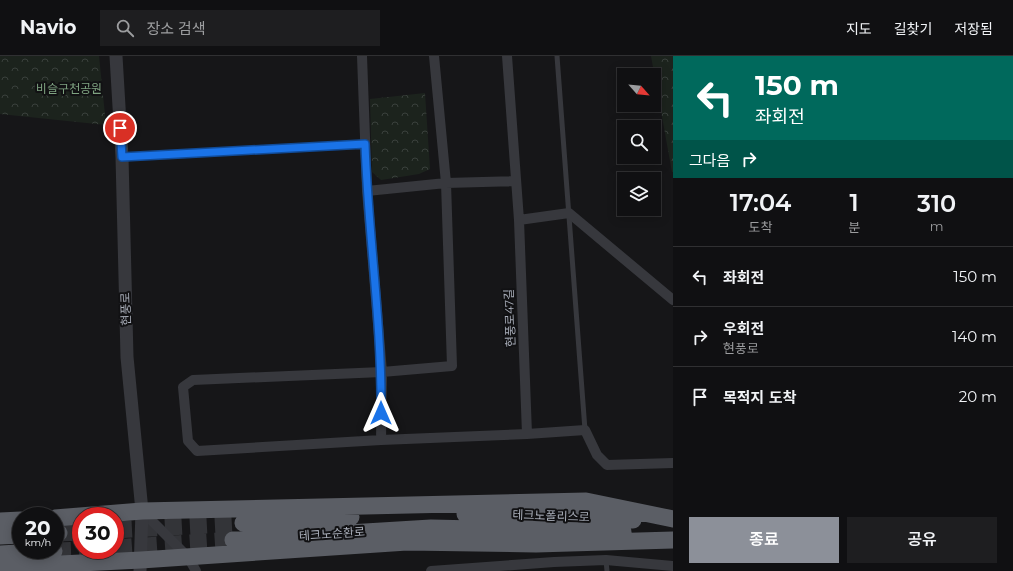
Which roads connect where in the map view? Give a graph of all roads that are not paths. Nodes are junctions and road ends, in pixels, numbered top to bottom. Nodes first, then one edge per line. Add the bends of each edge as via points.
1 (116, 56) edge
2 (362, 56) edge
3 (434, 56) edge
4 (507, 56) edge
5 (557, 56) edge
6 (365, 144) junction
7 (122, 157) junction
8 (516, 181) junction
9 (446, 183) junction
10 (366, 191) junction
11 (569, 213) junction
12 (519, 220) junction
13 (673, 300) edge
14 (382, 372) junction
15 (585, 430) junction
16 (527, 434) junction
17 (381, 440) junction
18 (673, 463) edge
19 (142, 511) junction
20 (12, 520) edge
21 (429, 520) junction
22 (0, 521) edge
23 (673, 521) edge
24 (243, 523) tunnel mouth
25 (64, 526) edge
26 (12, 535) edge
27 (0, 536) edge
28 (673, 539) edge
29 (233, 540) tunnel mouth
30 (12, 553) edge
31 (0, 554) edge
32 (606, 560) junction
33 (192, 564) edge
34 (141, 566) edge
35 (673, 566) edge
36 (0, 568) edge
37 (451, 570) edge
38 (431, 571) edge
39 (607, 571) edge

1 - 7 street, 현풍로
2 - 6 street
3 - 9 street
4 - 8 street, 현풍로47길
5 - 11 lane
6 - 7 lane
6 - 10 street
7 - 19 street, 현풍로 via 127,357
8 - 9 street
8 - 12 street, 현풍로47길
9 - 10 street
9 - 14 street via 452,366
10 - 14 street
11 - 12 street
11 - 13 street
11 - 15 lane
12 - 16 street, 현풍로47길
14 - 17 street
14 - 17 street via 193,380 183,387 188,441 197,451
15 - 16 street
15 - 18 street via 597,455 607,465
16 - 17 street
19 - 23 highway via 586,501
19 - 25 highway
19 - 33 street
19 - 34 street, 현풍로
20 - 22 highway
21 - 23 highway, 테크노폴리스로 via 579,516
21 - 24 highway, 테크노순환로
21 - 28 highway, 테크노폴리스로 via 633,533
21 - 29 highway, 테크노순환로
26 - 27 highway
28 - 33 highway via 536,544 407,542
30 - 31 highway
32 - 35 street
32 - 37 street
32 - 39 lane
33 - 34 highway
34 - 36 highway
37 - 38 street

